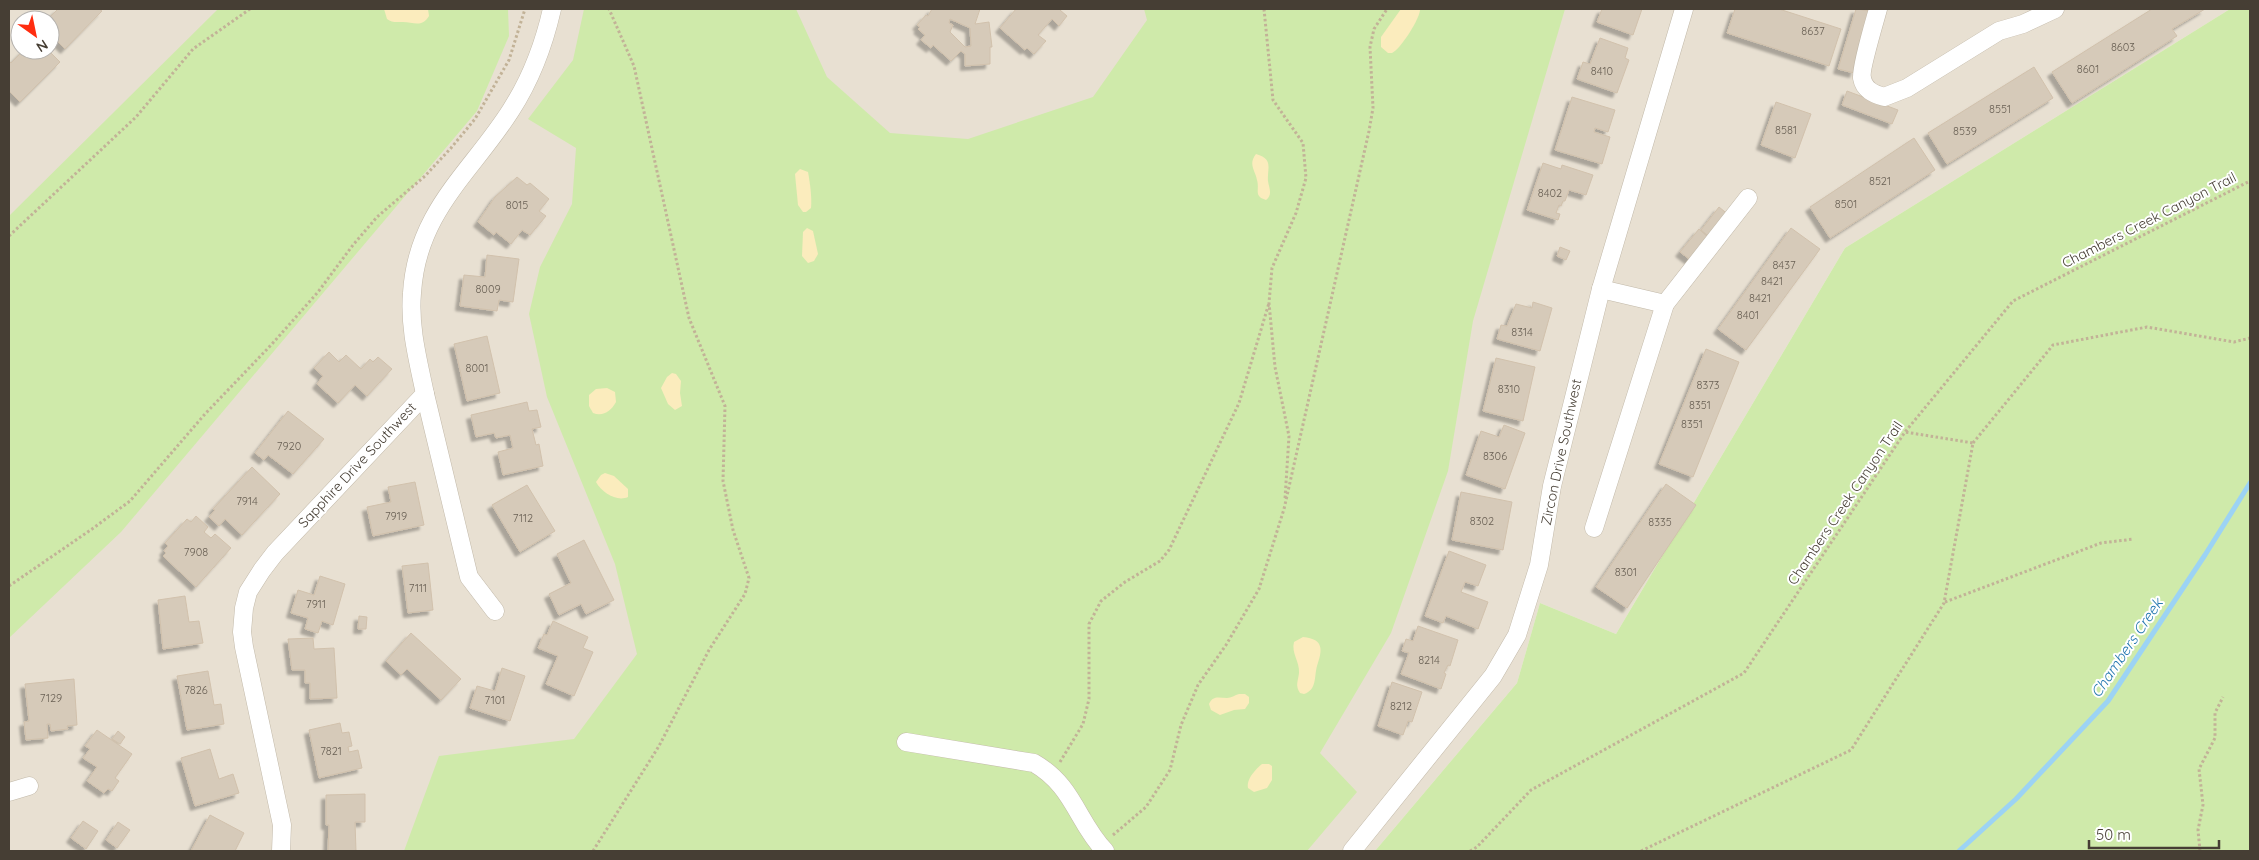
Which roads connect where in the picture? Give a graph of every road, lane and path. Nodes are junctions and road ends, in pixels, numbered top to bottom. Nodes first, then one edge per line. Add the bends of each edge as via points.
1 (250, 9) edge
2 (525, 9) edge
3 (552, 9) edge
4 (609, 9) edge
5 (1264, 9) edge
6 (1387, 9) edge
7 (1684, 9) edge
8 (1878, 9) edge
9 (2056, 9) edge
10 (2250, 181) edge
11 (1748, 198) dead end
12 (9, 236) edge
13 (1601, 289) junction
14 (1269, 303) junction
15 (1665, 304) junction
16 (2250, 338) edge
17 (425, 394) junction
18 (1905, 432) junction
19 (1973, 443) junction
20 (1284, 510) junction
21 (1594, 528) dead end
22 (2134, 539) dead end
23 (9, 586) edge
24 (1944, 602) junction
25 (495, 610) dead end
26 (2223, 697) dead end
27 (906, 742) dead end
28 (1052, 775) junction
29 (29, 786) dead end
30 (9, 792) edge
31 (1103, 849) edge
32 (281, 851) edge
33 (593, 851) edge
34 (1352, 851) edge
35 (1470, 851) edge
36 (1641, 851) edge
37 (2200, 851) edge

1 - 12 path via 193,49 136,118
2 - 23 path via 509,60 474,119 451,148 377,218 318,292 130,500
3 - 17 street, Sapphire Drive Southwest via 535,66 511,110 444,199 420,245 411,308
4 - 33 path via 634,66 689,318 725,406 723,481 749,578 745,594 709,650 659,746
5 - 14 path via 1273,100 1303,143 1306,178 1296,213 1272,268
6 - 20 path via 1374,30 1370,47 1373,108 1370,131
7 - 13 street, Zircon Drive Southwest
8 - 9 street via 1861,77 1866,88 1884,97 1907,88 1999,31
10 - 18 path, Chambers Creek Canyon Trail via 2013,301
11 - 15 street
13 - 15 street
13 - 34 street, Zircon Drive Southwest via 1552,486 1538,566 1517,635 1494,676
14 - 20 path via 1275,367 1289,436
14 - 28 path via 1239,402 1170,550 1160,561 1101,601 1088,624 1089,699 1083,724
15 - 21 street
16 - 19 path via 2234,342 2148,327 2053,345
17 - 25 street via 469,577
17 - 32 street, Sapphire Drive Southwest via 275,553 248,592 244,647 279,808
18 - 19 path
18 - 35 path, Chambers Creek Canyon Trail via 1744,673 1531,790
19 - 24 path
20 - 31 path via 1259,589 1198,685 1181,725 1170,770 1146,807
22 - 24 path via 2100,543
24 - 36 path via 1852,750
26 - 37 path via 2215,713 2215,738 2199,769 2203,804 2198,830
27 - 28 street via 1034,763
28 - 31 street via 1064,787
29 - 30 street

